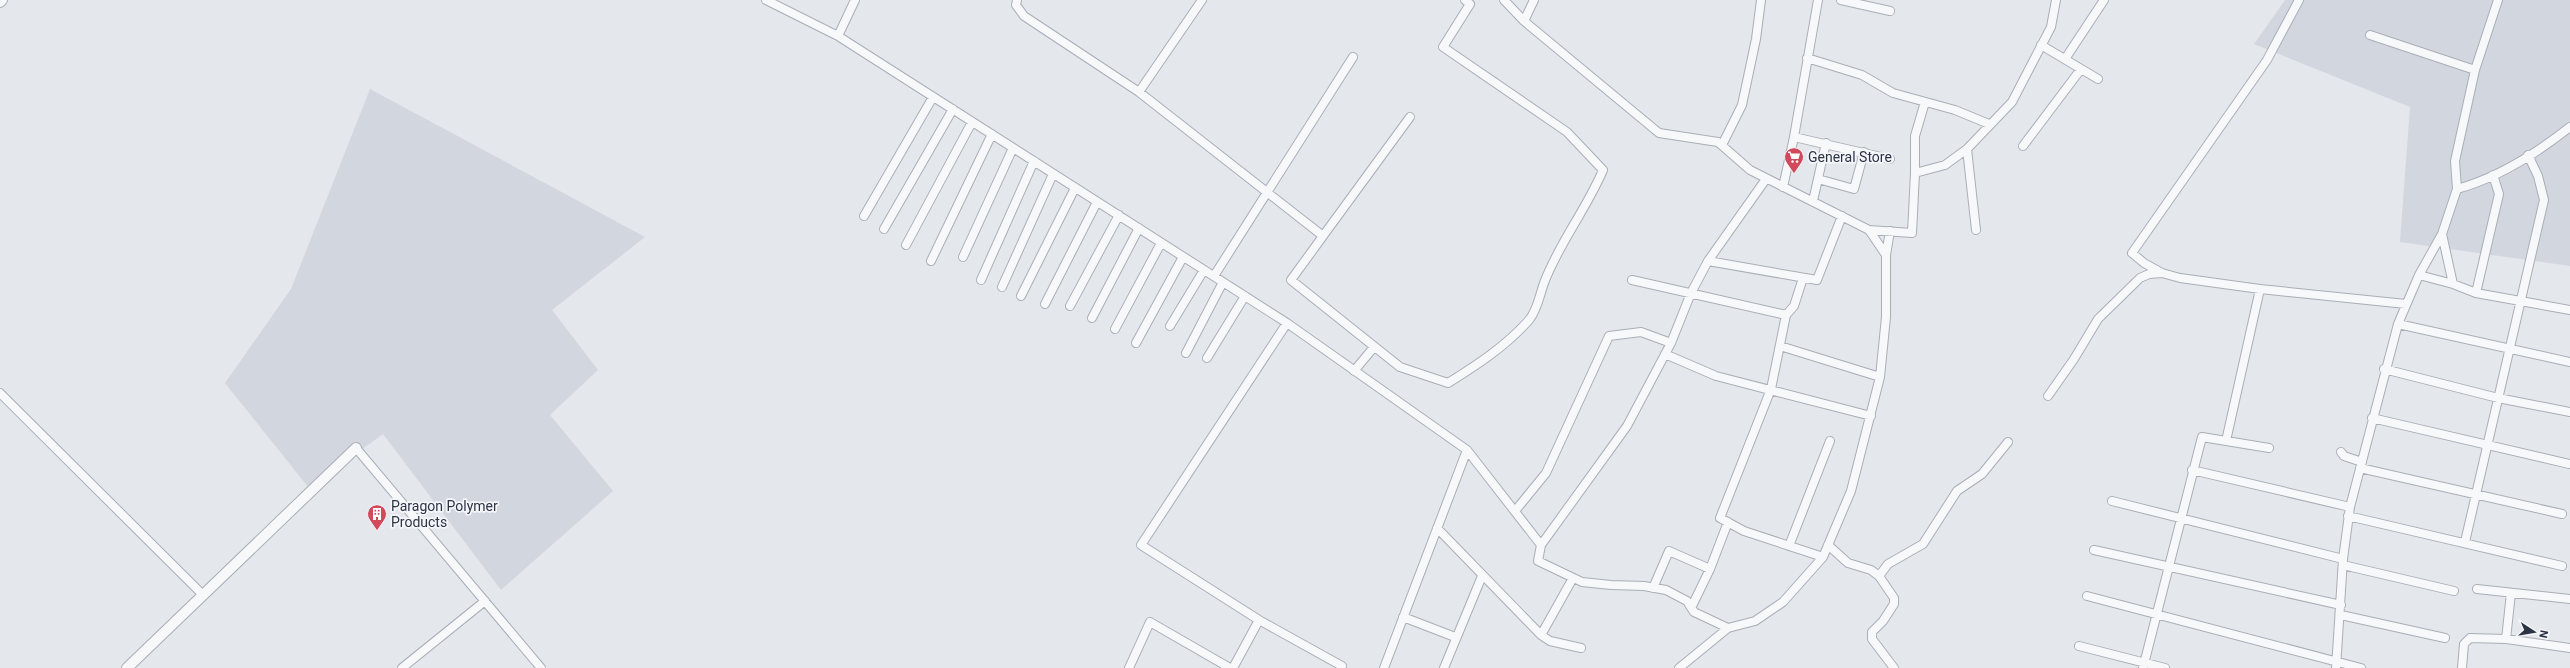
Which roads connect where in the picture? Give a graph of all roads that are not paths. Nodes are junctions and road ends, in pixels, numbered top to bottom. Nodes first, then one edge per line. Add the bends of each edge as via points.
1 (766, 0) edge
2 (854, 0) edge
3 (1017, 0) edge
4 (1202, 0) edge
5 (1465, 0) edge
6 (1504, 0) edge
7 (1534, 0) edge
8 (1761, 0) edge
9 (1818, 0) edge
10 (1841, 0) edge
11 (2056, 0) edge
12 (2104, 0) edge
13 (2299, 0) edge
14 (2498, 0) edge
15 (1890, 11) dead end
16 (1524, 21) junction
17 (2370, 35) dead end
18 (838, 36) junction
19 (2041, 45) junction
20 (1354, 57) dead end
21 (1807, 58) junction
22 (2065, 59) junction
23 (2081, 69) junction
24 (2475, 70) junction
25 (2098, 79) dead end
26 (1139, 92) junction
27 (933, 97) junction
28 (1925, 102) junction
29 (953, 110) junction
30 (1410, 117) dead end
31 (972, 122) junction
32 (1989, 124) junction
33 (2570, 127) edge
34 (992, 134) junction
35 (1794, 137) junction
36 (1826, 143) junction
37 (1722, 145) junction
38 (2023, 146) dead end
39 (1013, 148) junction
40 (1967, 149) junction
41 (1864, 152) junction
42 (2528, 155) junction
43 (1890, 159) dead end
44 (1034, 161) junction
45 (1915, 173) junction
46 (1053, 174) junction
47 (2493, 175) junction
48 (1766, 178) junction
49 (1818, 179) junction
50 (1783, 187) junction
51 (1075, 188) junction
52 (2457, 189) junction
53 (1269, 192) junction
54 (1813, 201) junction
55 (1097, 202) junction
56 (864, 216) dead end
57 (1118, 216) junction
58 (1842, 216) junction
59 (1139, 228) junction
60 (884, 229) dead end
61 (1869, 230) junction
62 (1976, 230) dead end
63 (1890, 232) junction
64 (2442, 234) junction
65 (1323, 236) junction
66 (1161, 243) junction
67 (906, 245) dead end
68 (1886, 255) junction
69 (964, 257) dead end
70 (1183, 257) junction
71 (931, 261) dead end
72 (1708, 261) junction
73 (1204, 270) junction
74 (2162, 273) junction
75 (2419, 275) junction
76 (1214, 276) junction
77 (1803, 278) junction
78 (981, 280) dead end
79 (1632, 280) dead end
80 (1223, 282) junction
81 (2454, 284) junction
82 (1002, 287) dead end
83 (2260, 289) junction
84 (1691, 293) junction
85 (2476, 293) junction
86 (1021, 296) dead end
87 (1244, 296) junction
88 (2522, 301) junction
89 (1045, 304) dead end
90 (2406, 304) junction
91 (1070, 306) dead end
92 (2570, 310) edge
93 (1786, 315) junction
94 (1092, 318) dead end
95 (1287, 323) junction
96 (2398, 324) junction
97 (1170, 326) dead end
98 (1115, 329) dead end
99 (1136, 343) dead end
100 (1671, 343) junction
101 (1780, 346) junction
102 (1374, 347) junction
103 (2510, 349) junction
104 (1186, 353) dead end
105 (1665, 354) junction
106 (1207, 358) dead end
107 (2570, 362) edge
108 (2384, 369) junction
109 (1354, 371) junction
110 (1880, 377) junction
111 (1771, 389) junction
112 (0, 393) edge
113 (2048, 396) dead end
114 (2498, 398) junction
115 (2570, 412) edge
116 (1870, 416) junction
117 (2372, 418) junction
118 (1830, 441) dead end
119 (2226, 441) junction
120 (2008, 442) dead end
121 (2487, 446) junction
122 (356, 448) joint
123 (2269, 448) dead end
124 (1467, 450) junction
125 (2341, 452) dead end
126 (2569, 464) edge
127 (2361, 465) junction
128 (2192, 470) junction
129 (2477, 495) junction
130 (2112, 501) dead end
131 (2350, 507) junction
132 (1515, 511) junction
133 (2562, 514) dead end
134 (2348, 516) junction
135 (2180, 518) junction
136 (1728, 522) junction
137 (1437, 528) junction
138 (2465, 542) junction
139 (1541, 545) junction
140 (1828, 545) junction
141 (1789, 546) junction
142 (2094, 550) dead end
143 (1822, 557) junction
144 (2343, 562) junction
145 (2562, 566) dead end
146 (2168, 567) junction
147 (1710, 569) junction
148 (1482, 576) junction
149 (1879, 576) junction
150 (1573, 578) junction
151 (1653, 588) junction
152 (2477, 589) dead end
153 (2454, 591) dead end
154 (2511, 593) junction
155 (203, 595) junction
156 (2087, 596) dead end
157 (2570, 598) edge
158 (485, 602) junction
159 (2341, 605) junction
160 (1692, 606) junction
161 (2157, 614) junction
162 (2341, 615) junction
163 (1404, 617) junction
164 (1259, 620) junction
165 (1728, 628) junction
166 (1541, 635) junction
167 (1455, 637) junction
168 (2445, 638) dead end
169 (2506, 639) junction
170 (2079, 646) dead end
171 (1581, 648) dead end
172 (2570, 648) edge
173 (2144, 665) edge
174 (2336, 665) edge
175 (127, 668) edge
176 (402, 668) edge
177 (541, 668) edge
178 (1129, 668) edge
179 (1230, 668) edge
180 (1234, 668) edge
181 (1341, 668) edge
182 (1384, 668) edge
183 (1444, 668) edge
184 (1679, 668) edge
185 (1894, 668) edge
186 (2166, 668) edge
187 (2361, 668) edge
188 (2462, 668) edge

1 - 18 street
2 - 18 street
3 - 26 street via 1016,5 1024,16
4 - 26 street
5 - 102 street via 1470,4 1444,47 1567,132 1603,170 1593,194 1558,251 1531,318 1504,344 1448,383 1400,367
6 - 16 street
7 - 16 street
8 - 37 street via 1756,40 1742,105
9 - 21 street
10 - 15 street
11 - 19 street via 2051,27
12 - 22 street
13 - 74 street via 2267,60 2132,253
14 - 24 street
16 - 37 street via 1659,133 1718,142
17 - 24 street
18 - 27 street
19 - 22 street
19 - 32 street via 2012,102
20 - 53 street
21 - 28 street via 1862,75 1894,92
21 - 35 street
22 - 23 street
23 - 25 street
23 - 38 street
24 - 52 street via 2455,161
26 - 53 street
27 - 29 street
27 - 56 street
28 - 32 street via 1955,110
28 - 45 street via 1915,136
29 - 31 street
29 - 60 street
30 - 65 street
31 - 34 street
31 - 67 street
32 - 40 street
33 - 42 street
34 - 39 street
34 - 71 street
35 - 36 street
35 - 50 street
36 - 41 street
36 - 49 street
37 - 48 street via 1750,170
39 - 44 street
39 - 69 street
40 - 45 street via 1944,165
40 - 62 street
41 - 43 street
41 - 49 street via 1854,189
42 - 47 street
42 - 88 street via 2538,176 2544,200
44 - 46 street
44 - 78 street
45 - 63 street via 1912,233
46 - 51 street
46 - 82 street
47 - 52 street via 2481,182
47 - 85 street via 2499,194
48 - 50 street
48 - 72 street
49 - 54 street
50 - 54 street
51 - 55 street
51 - 86 street
52 - 64 street
53 - 65 street
53 - 76 street
54 - 58 street
55 - 57 street
55 - 89 street
57 - 59 street
57 - 91 street
58 - 61 street
58 - 77 street via 1817,280
59 - 66 street
59 - 94 street
61 - 63 street
61 - 68 street
63 - 68 street
64 - 75 street
64 - 81 street
65 - 102 street via 1291,280
66 - 70 street
66 - 98 street
68 - 110 street via 1886,317
70 - 73 street
70 - 99 street
72 - 77 street
72 - 84 street
73 - 76 street
73 - 97 street
74 - 83 street via 2180,278
74 - 113 street via 2140,278 2098,319
75 - 81 street
75 - 90 street
76 - 80 street
77 - 93 street via 1794,306
79 - 84 street
80 - 87 street
80 - 104 street
81 - 85 street
83 - 90 street
83 - 119 street
84 - 93 street
84 - 100 street
85 - 88 street
87 - 95 street
87 - 106 street
88 - 92 street
88 - 103 street
90 - 96 street
93 - 101 street
95 - 109 street
95 - 164 street via 1141,545
96 - 103 street
96 - 108 street
100 - 105 street
100 - 132 street via 1641,332 1609,336 1546,473
101 - 110 street
101 - 111 street
102 - 109 street
103 - 107 street
103 - 114 street
105 - 111 street via 1716,376
105 - 139 street via 1627,426
108 - 114 street
108 - 117 street
109 - 124 street
110 - 116 street
111 - 116 street
111 - 136 street via 1720,518
112 - 155 street
114 - 115 street
114 - 121 street
116 - 140 street via 1851,491
117 - 121 street
117 - 127 street
118 - 141 street
119 - 123 street
119 - 128 street via 2202,437
120 - 149 street via 1982,474 1957,491 1923,544 1888,564
121 - 126 street
121 - 129 street
122 - 155 street
122 - 158 street
124 - 132 street
124 - 137 street
125 - 127 street
127 - 129 street
127 - 131 street
128 - 131 street
128 - 135 street
129 - 133 street
129 - 138 street
130 - 135 street
131 - 134 street
132 - 139 street
134 - 138 street
134 - 144 street
135 - 144 street
135 - 146 street
136 - 141 street via 1744,531
136 - 147 street
137 - 148 street
137 - 163 street
138 - 145 street
139 - 150 street via 1538,561
140 - 143 street
140 - 149 street via 1848,563 1871,570
141 - 143 street
142 - 146 street
143 - 165 street via 1783,602 1755,621
144 - 153 street
144 - 159 street
146 - 159 street
146 - 161 street
147 - 151 street via 1669,551
147 - 160 street
148 - 166 street
148 - 167 street
149 - 185 street via 1894,598 1894,604 1872,632 1872,639
150 - 151 street via 1582,582
150 - 166 street
151 - 160 street via 1666,590
152 - 154 street
154 - 157 street
154 - 169 street
155 - 175 street
156 - 161 street
158 - 176 street
158 - 177 street
159 - 162 street
160 - 165 street via 1694,612
161 - 173 street
161 - 174 street
162 - 168 street
162 - 174 street
163 - 167 street
163 - 182 street
164 - 180 street
164 - 181 street via 1342,666
165 - 184 street
166 - 171 street via 1550,641
167 - 183 street
169 - 172 street
169 - 188 street via 2470,638 2464,644
170 - 173 street
173 - 186 street
174 - 187 street
178 - 179 street via 1150,622

